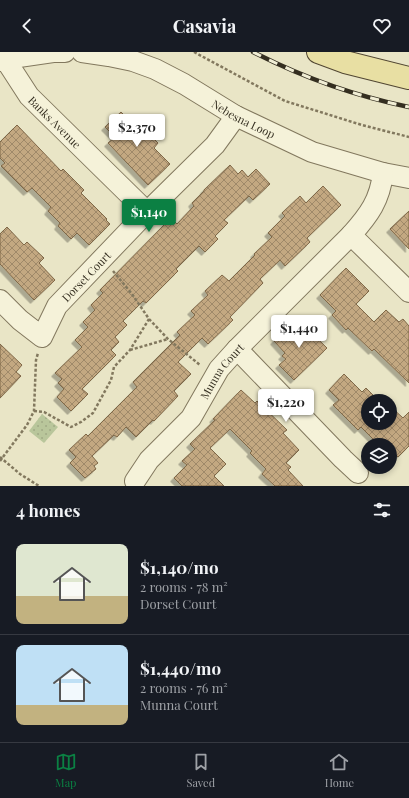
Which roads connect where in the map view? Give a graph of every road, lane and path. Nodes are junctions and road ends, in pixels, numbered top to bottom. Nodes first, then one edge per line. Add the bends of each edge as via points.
1 (65, 52) edge
2 (82, 52) edge
3 (194, 52) edge
4 (318, 52) edge
5 (3, 57) edge
6 (409, 78) edge
7 (236, 116) junction
8 (409, 137) edge
9 (383, 173) junction
10 (409, 178) edge
11 (146, 212) junction
12 (352, 235) junction
13 (102, 259) junction
14 (409, 292) edge
15 (0, 300) edge
16 (149, 319) junction
17 (42, 337) junction
18 (168, 339) junction
19 (237, 349) junction
20 (130, 350) junction
21 (215, 377) junction
22 (34, 411) junction
23 (1, 459) edge
24 (358, 473) dead end
25 (135, 481) dead end
26 (39, 486) edge

1 - 5 street
2 - 7 street, Nebesna Loop via 133,61 156,69
3 - 8 path via 285,101
4 - 6 main road via 345,62
5 - 11 street, Banks Avenue via 30,96
7 - 9 street, Nebesna Loop via 312,152
7 - 11 street, Dorset Court via 215,145
9 - 10 street, Nebesna Loop
9 - 12 street, Munna Court via 377,200
11 - 13 street, Dorset Court
12 - 14 street
12 - 19 street, Munna Court
13 - 16 path via 132,294
13 - 17 street, Dorset Court via 57,306
15 - 17 street
16 - 18 path
16 - 20 path
17 - 22 path via 36,360
18 - 20 path
18 - 21 path
19 - 21 street, Munna Court
19 - 24 street
20 - 22 path via 114,367 111,380 92,413 81,422 70,427 44,412
21 - 25 street, Munna Court via 191,418 149,460
22 - 23 path via 27,425
23 - 26 path

